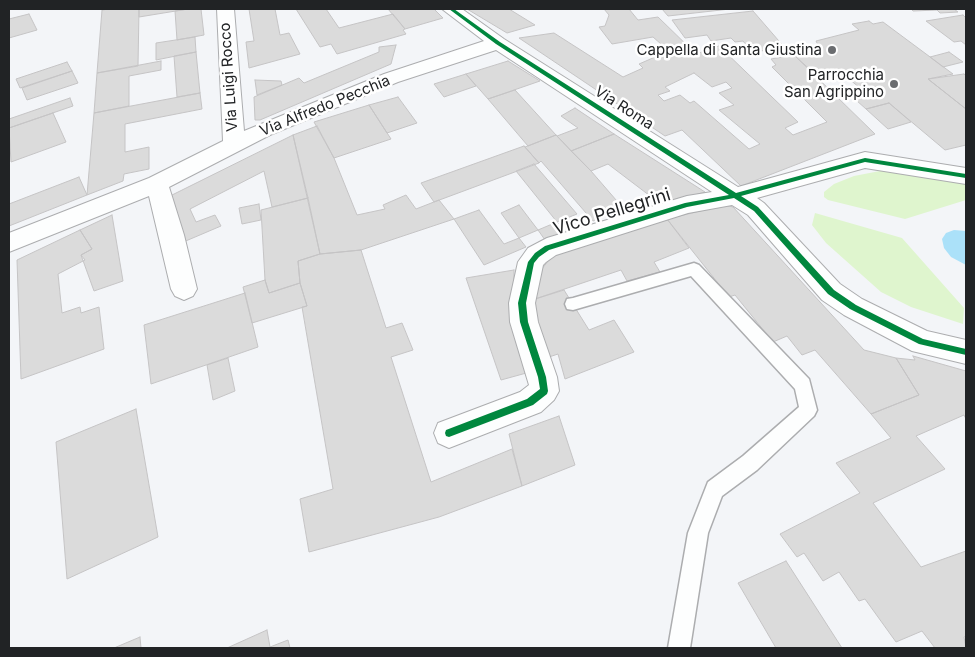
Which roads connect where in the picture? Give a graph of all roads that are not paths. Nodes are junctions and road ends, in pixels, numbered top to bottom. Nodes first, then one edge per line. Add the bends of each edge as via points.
1 (225, 9) edge
2 (451, 9) edge
3 (498, 43) junction
4 (234, 144) junction
5 (966, 176) edge
6 (157, 184) junction
7 (734, 196) junction
8 (9, 242) edge
9 (184, 289) dead end
10 (573, 304) dead end
11 (966, 352) edge
12 (449, 434) dead end
13 (679, 648) edge

1 - 4 street, Via Luigi Rocco
2 - 3 street, Via Roma
3 - 4 street, Via Alfredo Pecchia via 391,78
3 - 7 street, Via Roma
4 - 6 street, Via Alfredo Pecchia
5 - 7 street, Vico Pellegrini via 865,160
6 - 8 street, Via Alfredo Pecchia
6 - 9 street
7 - 11 street, Via Roma via 756,209 831,292 853,307 922,342
7 - 12 street, Vico Pellegrini via 678,207 547,248 537,255 528,270 522,303 529,320 544,391 530,402
10 - 13 lane via 694,269 803,385 808,410 750,463 715,489 698,533

